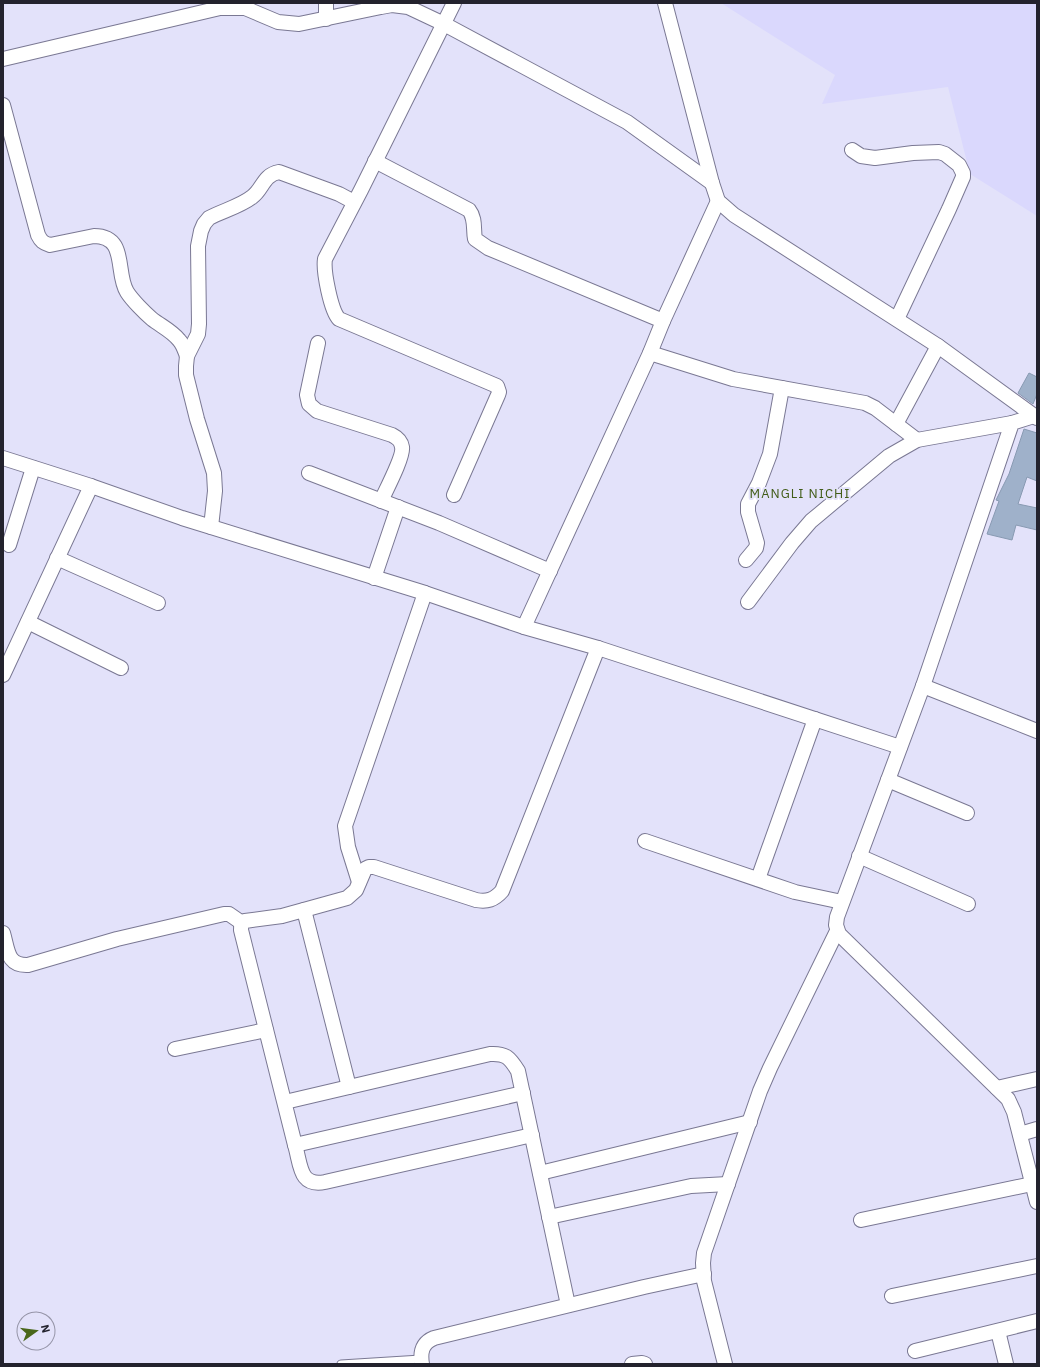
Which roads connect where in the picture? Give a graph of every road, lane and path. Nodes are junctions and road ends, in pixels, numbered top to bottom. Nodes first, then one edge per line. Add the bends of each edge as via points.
1 (326, 3) edge
2 (454, 3) edge
3 (665, 3) edge
4 (326, 19) junction
5 (444, 24) junction
6 (3, 59) edge
7 (3, 105) edge
8 (852, 150) dead end
9 (376, 161) junction
10 (712, 183) junction
11 (718, 201) junction
12 (354, 202) junction
13 (897, 319) junction
14 (663, 321) junction
15 (318, 343) dead end
16 (938, 346) junction
17 (650, 353) junction
18 (187, 356) junction
19 (782, 388) junction
20 (1035, 417) edge
21 (1012, 423) junction
22 (896, 424) junction
23 (917, 440) junction
24 (3, 458) edge
25 (34, 468) junction
26 (309, 473) dead end
27 (91, 486) junction
28 (454, 495) dead end
29 (381, 501) junction
30 (398, 507) junction
31 (211, 527) junction
32 (9, 545) dead end
33 (57, 558) junction
34 (746, 560) dead end
35 (550, 571) junction
36 (374, 578) junction
37 (425, 593) junction
38 (748, 602) dead end
39 (158, 603) dead end
40 (28, 622) junction
41 (524, 627) junction
42 (598, 648) junction
43 (121, 668) dead end
44 (3, 675) edge
45 (924, 686) junction
46 (815, 719) junction
47 (1037, 731) edge
48 (900, 747) junction
49 (888, 780) junction
50 (967, 813) dead end
51 (645, 841) dead end
52 (859, 856) junction
53 (758, 879) junction
54 (359, 882) junction
55 (842, 902) junction
56 (968, 904) dead end
57 (304, 910) junction
58 (242, 923) junction
59 (837, 931) junction
60 (3, 933) edge
61 (266, 1030) junction
62 (175, 1049) dead end
63 (1037, 1079) edge
64 (349, 1087) junction
65 (997, 1088) junction
66 (522, 1093) junction
67 (285, 1102) junction
68 (750, 1122) junction
69 (1037, 1130) edge
70 (1020, 1134) junction
71 (532, 1135) junction
72 (295, 1145) junction
73 (540, 1173) junction
74 (728, 1184) junction
75 (1032, 1184) junction
76 (1037, 1202) edge
77 (549, 1217) junction
78 (861, 1220) dead end
79 (1037, 1266) edge
80 (704, 1274) junction
81 (892, 1296) dead end
82 (568, 1305) junction
83 (1037, 1321) edge
84 (998, 1331) junction
85 (915, 1351) dead end
86 (422, 1362) edge
87 (340, 1364) edge
88 (632, 1364) edge
89 (645, 1364) edge
90 (725, 1364) edge
91 (1006, 1364) edge

1 - 4 street
2 - 5 street
3 - 10 street
4 - 5 street via 392,5 408,7
4 - 6 street via 290,24 278,22 245,8 220,8
5 - 9 street
5 - 10 street via 627,122
7 - 18 street via 41,241 50,245 94,236 109,240 118,253 126,291 151,318 179,340
8 - 13 street via 861,156 874,158 939,152 956,162 963,173 949,209
9 - 12 street
9 - 14 street via 469,210 474,221 475,239 488,248
10 - 11 street
11 - 13 street via 734,215
11 - 14 street
12 - 18 street via 279,172 267,178 252,198 209,218 201,231 198,246 198,334
12 - 28 street via 325,259 326,276 335,315 495,384 498,388 498,395
13 - 16 street
14 - 17 street
15 - 29 street via 306,395 309,404 317,411 392,435 402,444 402,453
16 - 20 street
16 - 22 street
17 - 19 street via 718,375
17 - 35 street
18 - 31 street via 186,375 214,473
19 - 22 street via 865,403
19 - 34 street via 770,454 759,484 748,504 757,544
20 - 21 street
21 - 23 street
21 - 45 street
22 - 23 street
23 - 38 street via 889,456 811,521
24 - 25 street
25 - 27 street
25 - 32 street
26 - 29 street
27 - 31 street
27 - 33 street
29 - 30 street
30 - 35 street
30 - 36 street
31 - 36 street
33 - 39 street
33 - 40 street
35 - 41 street
36 - 37 street
37 - 41 street
37 - 54 street via 345,826
40 - 43 street
40 - 44 street
41 - 42 street
42 - 46 street
42 - 54 street via 498,896 485,902 476,900 374,867 365,869
45 - 47 street
45 - 48 street
46 - 48 street
46 - 53 street
48 - 49 street
49 - 50 street
49 - 52 street
51 - 53 street
52 - 55 street
52 - 56 street
53 - 55 street via 805,895
54 - 57 street via 356,890 346,898
55 - 59 street via 837,917
57 - 58 street
57 - 64 street
58 - 60 street via 229,914 224,914 117,939 28,965 17,964 10,957
58 - 61 street via 241,930
59 - 65 street
59 - 68 street via 770,1068
61 - 62 street
61 - 67 street
63 - 65 street
64 - 66 street via 498,1054 512,1061 518,1071
64 - 67 street
65 - 70 street via 1010,1103
66 - 71 street
66 - 72 street
67 - 72 street
68 - 73 street
68 - 74 street
69 - 70 street
70 - 75 street
71 - 72 street via 316,1184 306,1179 303,1174
71 - 73 street
73 - 77 street
74 - 77 street via 691,1186
74 - 80 street via 704,1253
75 - 76 street
75 - 78 street
77 - 82 street
79 - 81 street
80 - 82 street
80 - 90 street
82 - 86 street via 434,1338 423,1347
83 - 84 street
84 - 85 street
84 - 91 street
86 - 87 lane
88 - 89 street

